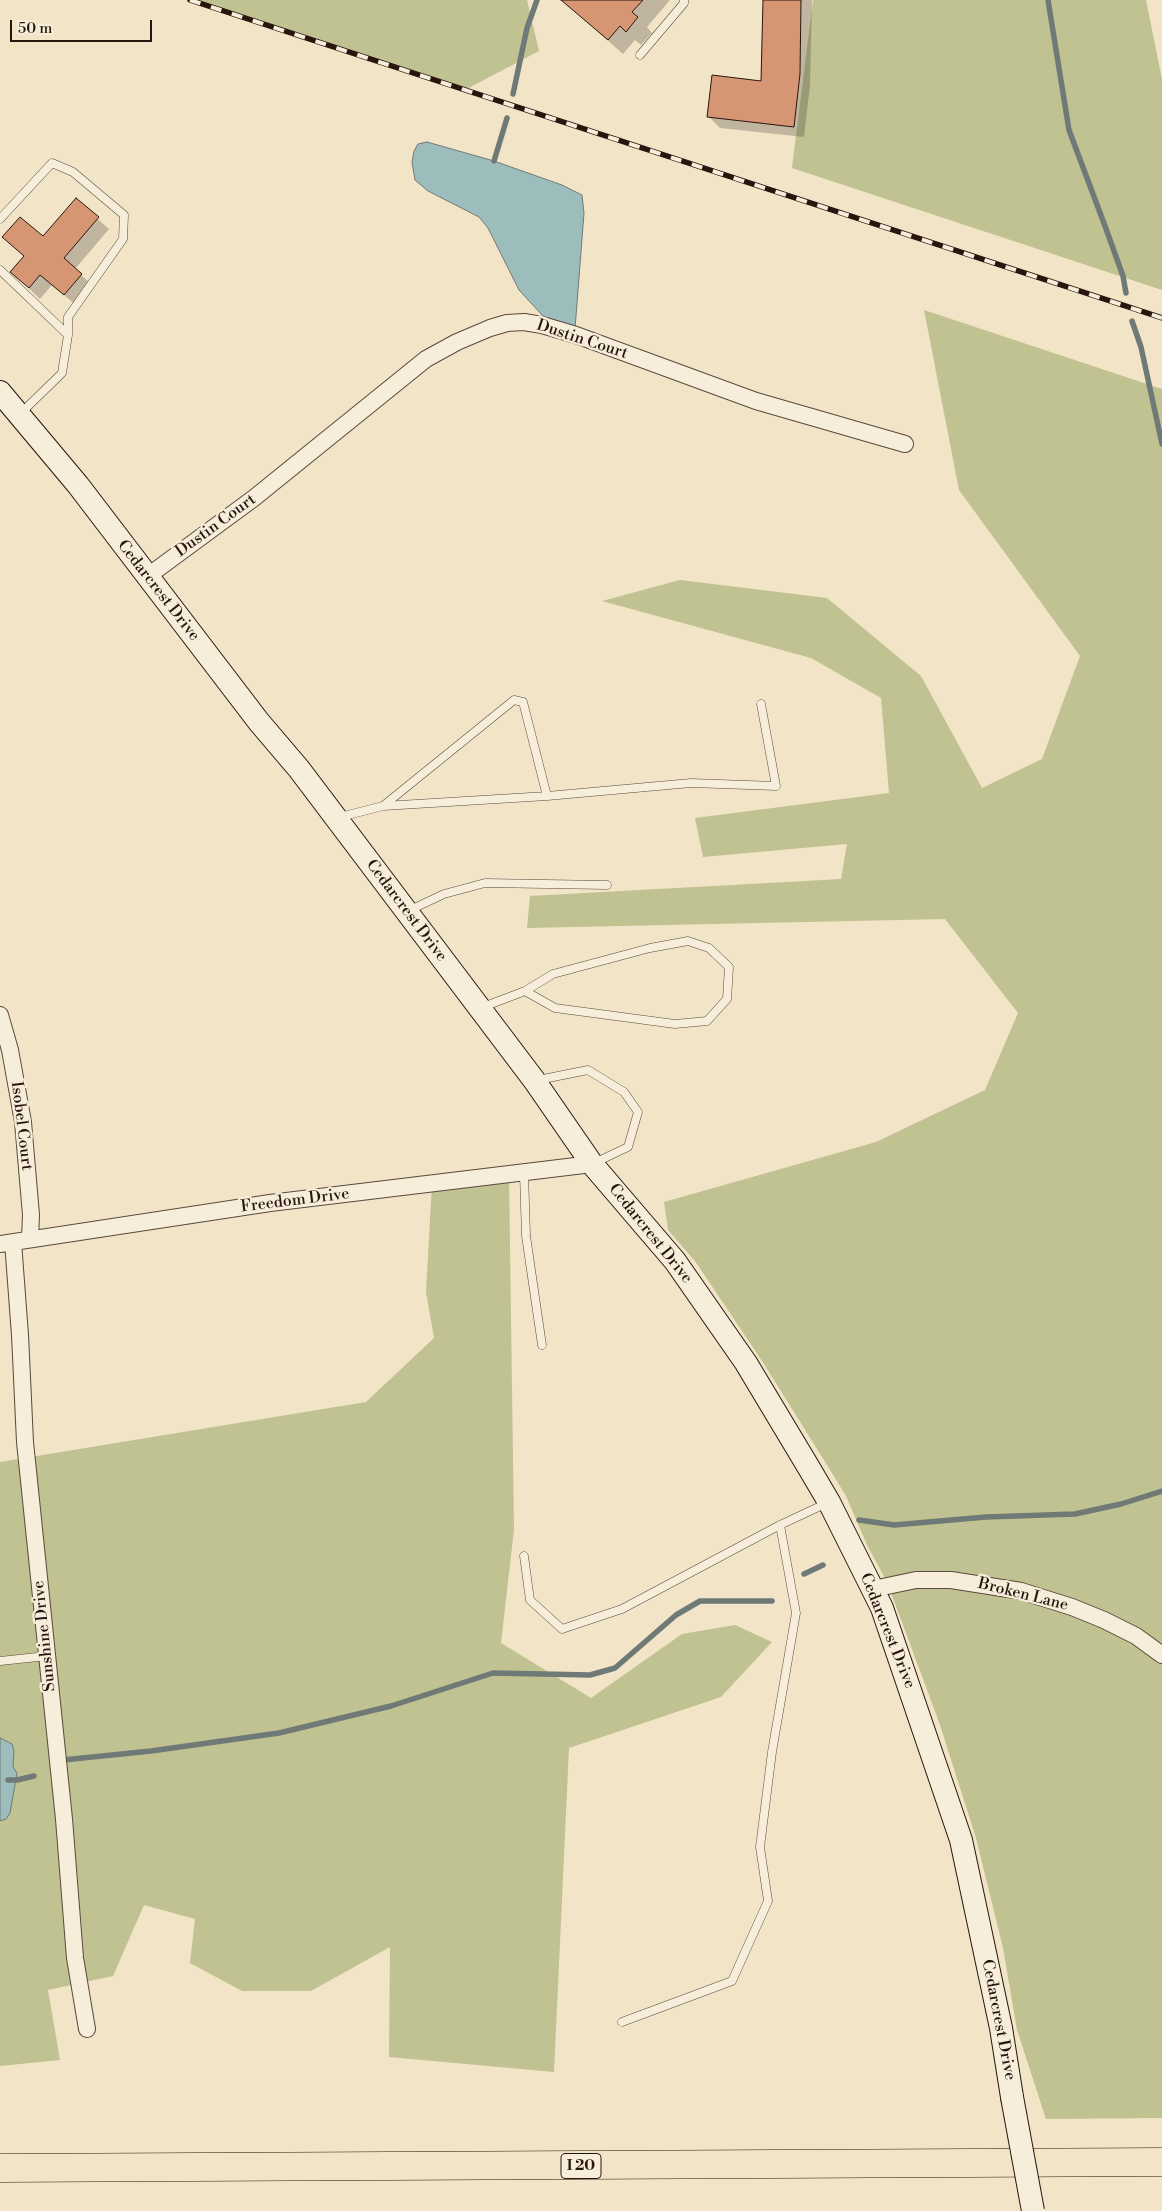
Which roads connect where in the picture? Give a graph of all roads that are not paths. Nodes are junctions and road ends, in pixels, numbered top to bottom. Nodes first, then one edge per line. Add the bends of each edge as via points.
1 (684, 0) edge
2 (640, 55) dead end
3 (0, 219) edge
4 (0, 270) edge
5 (68, 335) junction
6 (0, 392) edge
7 (19, 414) junction
8 (905, 444) dead end
9 (148, 576) junction
10 (762, 704) dead end
11 (548, 796) junction
12 (383, 806) junction
13 (335, 818) junction
14 (607, 885) dead end
15 (406, 912) junction
16 (525, 991) junction
17 (479, 1008) junction
18 (0, 1015) edge
19 (534, 1080) junction
20 (592, 1164) junction
21 (524, 1172) junction
22 (30, 1239) junction
23 (6, 1243) edge
24 (542, 1344) dead end
25 (829, 1502) junction
26 (780, 1525) junction
27 (524, 1556) dead end
28 (874, 1589) junction
29 (1162, 1655) edge
30 (47, 1656) junction
31 (0, 1662) edge
32 (622, 2022) dead end
33 (87, 2029) dead end
34 (1162, 2162) edge
35 (0, 2168) edge
36 (1033, 2211) edge

1 - 2 lane
3 - 5 lane via 52,163 73,172 124,215 123,239 68,317
4 - 5 lane
5 - 7 lane via 62,373
6 - 7 street, Cedarcrest Drive
7 - 9 street, Cedarcrest Drive
8 - 9 street, Dustin Court via 756,401 576,335 542,325 507,323 457,342 426,359 254,498
9 - 13 street, Cedarcrest Drive
10 - 11 lane via 776,786 691,783
11 - 12 lane
11 - 12 lane via 523,702 514,700
12 - 13 lane
13 - 15 street, Cedarcrest Drive
14 - 15 lane via 485,883 444,894
15 - 17 street, Cedarcrest Drive
16 - 16 lane via 553,974 688,941 709,948 729,967 727,999 707,1021 699,1022 675,1024 555,1008
16 - 17 lane
17 - 19 street, Cedarcrest Drive
18 - 22 street, Isobel Court via 23,1122
19 - 20 street, Cedarcrest Drive
19 - 20 lane via 588,1070 624,1092 638,1112 628,1147
20 - 21 street, Freedom Drive
20 - 25 street, Cedarcrest Drive via 686,1275 746,1363
21 - 22 street, Freedom Drive via 265,1204
21 - 24 lane via 526,1236
22 - 23 street, Freedom Drive
23 - 30 street, Sunshine Drive via 20,1335 25,1442
25 - 26 lane
25 - 28 street, Cedarcrest Drive
26 - 27 lane via 622,1609 562,1630 530,1600
26 - 32 lane via 796,1613 772,1752 760,1847 768,1901 732,1982
28 - 29 street, Broken Lane via 916,1580 951,1580 1021,1591 1104,1620 1136,1636
28 - 36 street, Cedarcrest Drive, bridge via 961,1840 1001,2028
30 - 31 lane
30 - 33 street, Sunshine Drive via 75,1958
34 - 35 highway, I 20

